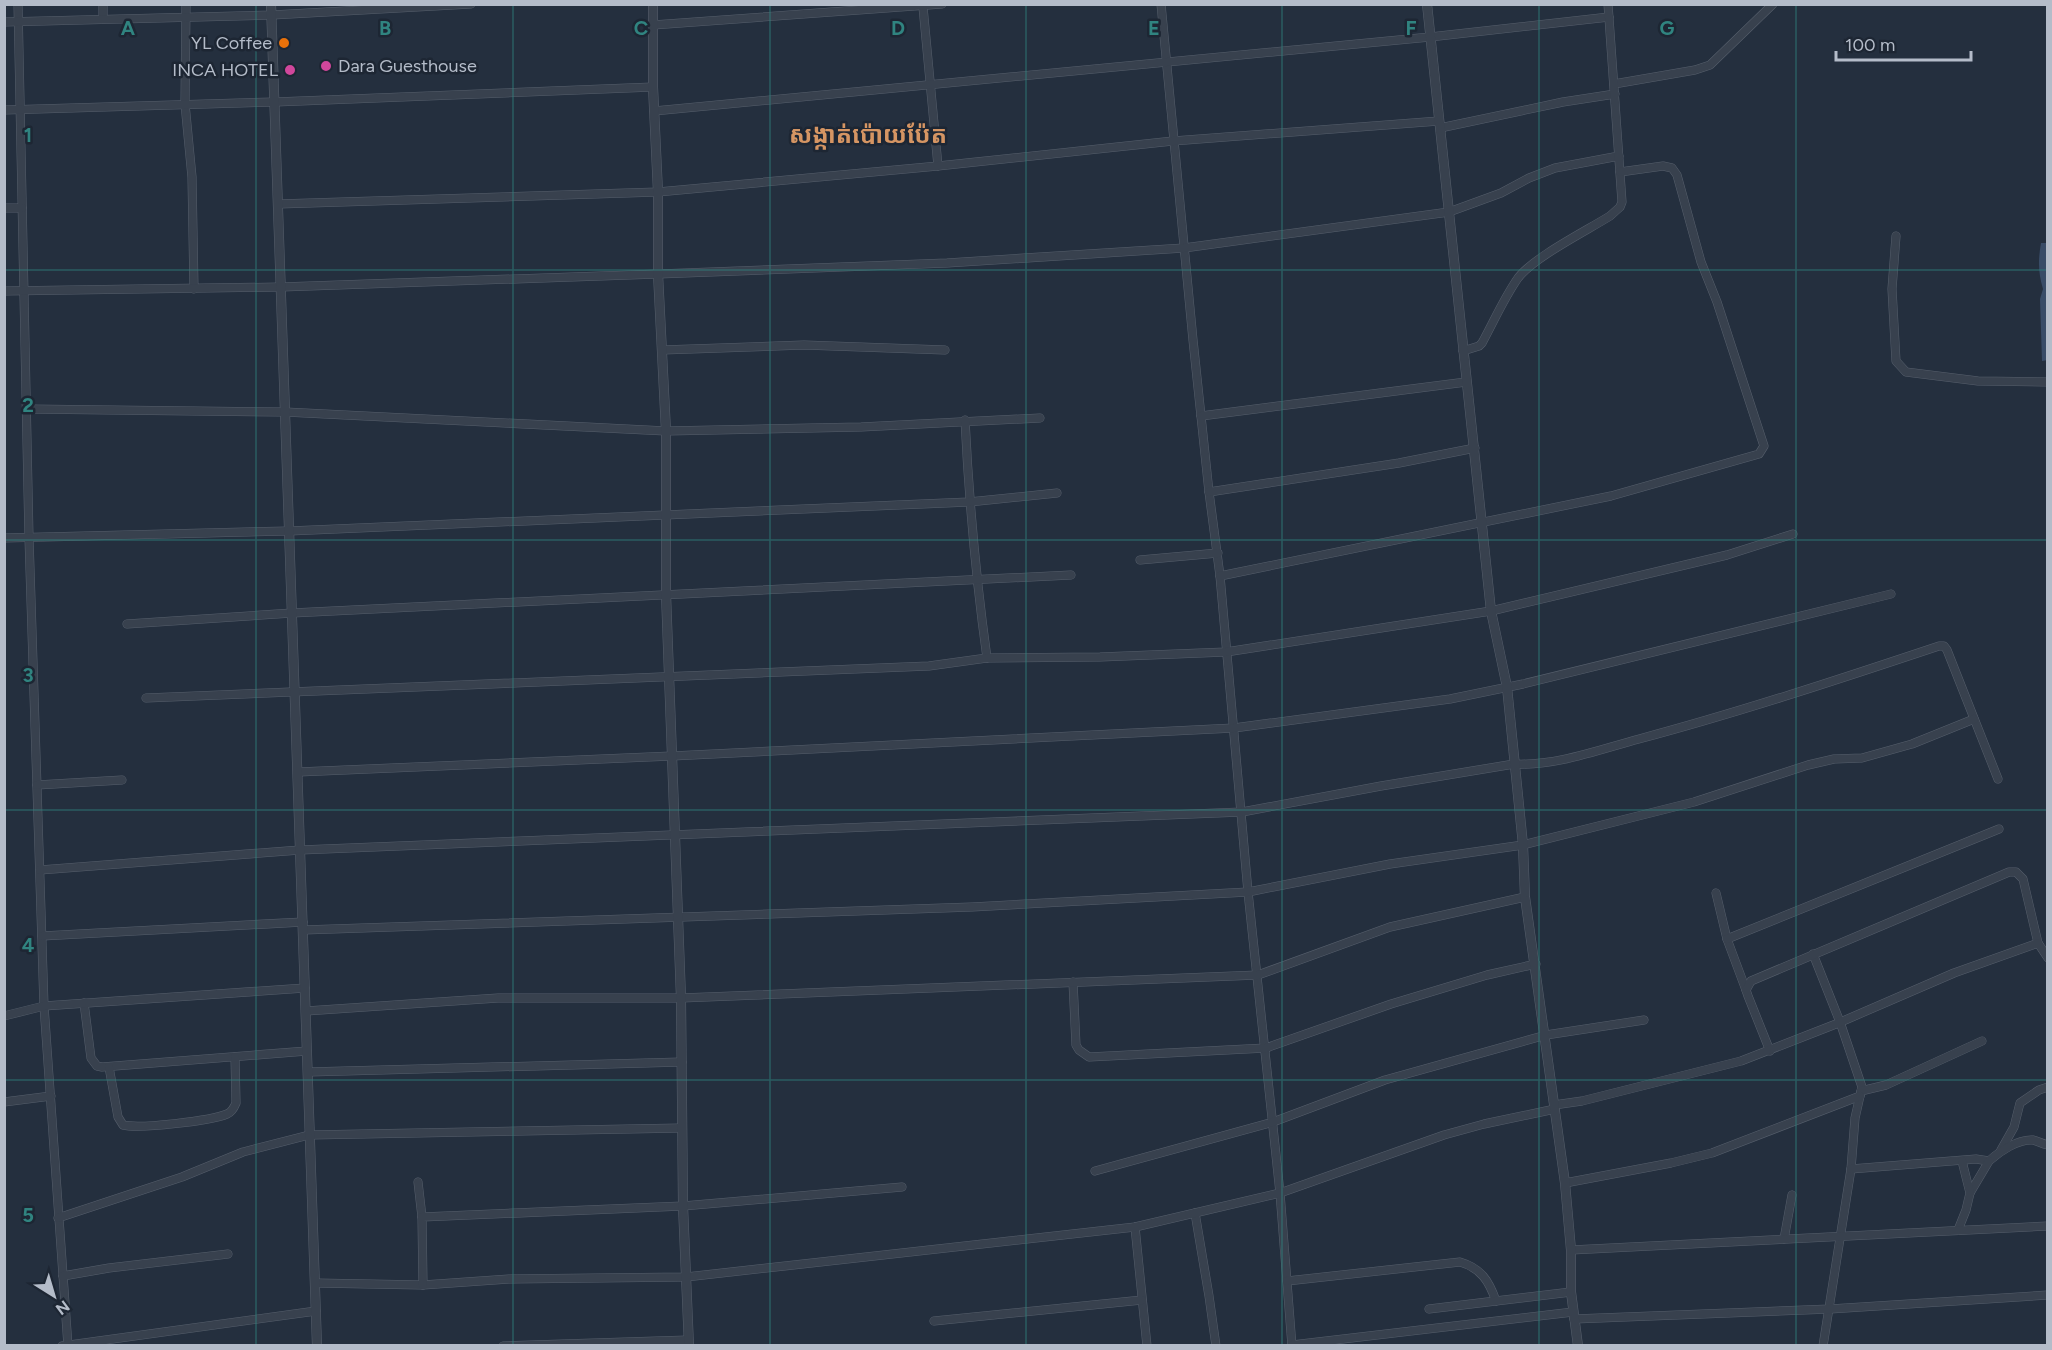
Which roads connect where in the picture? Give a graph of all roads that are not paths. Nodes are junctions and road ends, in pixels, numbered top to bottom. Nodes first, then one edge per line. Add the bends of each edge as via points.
1 (18, 4) edge
2 (103, 4) edge
3 (186, 4) edge
4 (471, 4) edge
5 (653, 4) edge
6 (942, 4) edge
7 (1161, 4) edge
8 (1427, 4) edge
9 (1608, 4) edge
10 (1773, 4) edge
11 (919, 6) edge
12 (272, 10) edge
13 (186, 17) junction
14 (1609, 17) junction
15 (104, 19) junction
16 (18, 21) junction
17 (4, 22) edge
18 (653, 25) junction
19 (1430, 37) junction
20 (1166, 62) junction
21 (930, 84) junction
22 (1614, 84) junction
23 (653, 87) junction
24 (1615, 94) junction
25 (275, 102) junction
26 (185, 104) junction
27 (19, 109) junction
28 (4, 110) edge
29 (654, 111) junction
30 (1439, 125) junction
31 (1173, 141) junction
32 (1619, 156) junction
33 (938, 166) junction
34 (1620, 172) junction
35 (658, 192) junction
36 (278, 204) junction
37 (4, 208) edge
38 (22, 208) junction
39 (1449, 212) junction
40 (1896, 236) dead end
41 (1184, 248) junction
42 (658, 274) junction
43 (281, 287) junction
44 (194, 289) junction
45 (24, 290) junction
46 (4, 291) edge
47 (662, 350) junction
48 (945, 350) dead end
49 (1463, 351) junction
50 (1466, 382) junction
51 (2048, 382) edge
52 (27, 409) junction
53 (285, 412) junction
54 (1202, 416) junction
55 (1040, 418) dead end
56 (965, 420) junction
57 (666, 431) junction
58 (1475, 448) junction
59 (1209, 492) junction
60 (1057, 493) dead end
61 (969, 502) junction
62 (666, 514) junction
63 (1482, 524) junction
64 (289, 531) junction
65 (1793, 534) dead end
66 (4, 538) edge
67 (29, 538) junction
68 (1218, 553) junction
69 (1140, 560) dead end
70 (1071, 575) dead end
71 (1220, 576) junction
72 (976, 580) junction
73 (666, 594) junction
74 (1892, 594) dead end
75 (1491, 611) junction
76 (292, 613) junction
77 (127, 624) dead end
78 (1226, 652) junction
79 (987, 658) junction
80 (669, 676) junction
81 (1507, 687) junction
82 (295, 693) junction
83 (146, 698) dead end
84 (1974, 719) junction
85 (1234, 728) junction
86 (672, 756) junction
87 (1514, 764) junction
88 (298, 772) junction
89 (1998, 779) dead end
90 (122, 780) dead end
91 (37, 784) junction
92 (1242, 812) junction
93 (1999, 829) dead end
94 (675, 835) junction
95 (1523, 845) junction
96 (300, 850) junction
97 (40, 870) junction
98 (1248, 892) junction
99 (1716, 892) dead end
100 (1525, 897) junction
101 (678, 918) junction
102 (303, 926) junction
103 (42, 936) junction
104 (1727, 939) junction
105 (2038, 943) junction
106 (1813, 954) junction
107 (2048, 958) edge
108 (1536, 964) junction
109 (1258, 975) junction
110 (1073, 982) junction
111 (305, 988) junction
112 (1746, 990) junction
113 (681, 998) junction
114 (84, 1003) junction
115 (44, 1006) junction
116 (306, 1011) junction
117 (4, 1016) edge
118 (1644, 1020) dead end
119 (1840, 1022) junction
120 (1546, 1035) junction
121 (1982, 1041) dead end
122 (1266, 1048) junction
123 (307, 1051) junction
124 (1770, 1051) junction
125 (235, 1057) junction
126 (682, 1062) junction
127 (109, 1067) junction
128 (308, 1072) junction
129 (2048, 1087) edge
130 (1861, 1094) junction
131 (51, 1096) junction
132 (4, 1102) edge
133 (1554, 1107) junction
134 (1273, 1122) junction
135 (682, 1128) junction
136 (309, 1135) junction
137 (2048, 1145) edge
138 (2001, 1150) junction
139 (1962, 1161) junction
140 (1989, 1161) junction
141 (1851, 1169) junction
142 (1095, 1171) dead end
143 (418, 1182) dead end
144 (1565, 1183) junction
145 (902, 1187) dead end
146 (1280, 1193) junction
147 (1970, 1193) junction
148 (1792, 1195) dead end
149 (683, 1206) junction
150 (1195, 1213) junction
151 (422, 1217) junction
152 (58, 1218) junction
153 (2048, 1226) edge
154 (1135, 1227) junction
155 (1958, 1230) junction
156 (1839, 1236) junction
157 (1784, 1239) junction
158 (1571, 1250) junction
159 (228, 1254) dead end
160 (63, 1276) junction
161 (686, 1277) junction
162 (1287, 1281) junction
163 (315, 1283) junction
164 (423, 1285) junction
165 (1571, 1292) junction
166 (2048, 1294) edge
167 (1142, 1300) junction
168 (1496, 1301) junction
169 (1429, 1309) dead end
170 (1830, 1309) junction
171 (316, 1311) junction
172 (1574, 1315) junction
173 (934, 1321) dead end
174 (688, 1343) edge
175 (66, 1345) edge
176 (1292, 1345) edge
177 (318, 1346) edge
178 (503, 1346) edge
179 (1147, 1346) edge
180 (1216, 1346) edge
181 (1578, 1346) edge
182 (1823, 1346) edge

1 - 16 street
2 - 15 street
3 - 13 street
4 - 12 street
5 - 18 street
6 - 11 street
7 - 20 street
8 - 19 street
9 - 14 street
10 - 22 street via 1710,65
11 - 18 street
11 - 21 street
12 - 13 street
12 - 25 street
13 - 15 street
13 - 26 street
14 - 19 street
14 - 22 street
15 - 16 street
16 - 17 street
16 - 27 street
18 - 23 street
19 - 20 street
19 - 30 street
20 - 21 street
20 - 31 street
21 - 29 street
21 - 33 street
22 - 24 street
23 - 25 street
23 - 29 street
24 - 30 street
24 - 32 street
25 - 26 street
25 - 36 street
26 - 27 street
26 - 44 street via 192,177
27 - 28 street
27 - 38 street
29 - 35 street
30 - 31 street
30 - 39 street
31 - 33 street
31 - 41 street
32 - 34 street
32 - 39 street via 1555,168
33 - 35 street
34 - 49 street via 1620,207 1519,277 1482,343
34 - 63 street via 1663,166 1672,168 1677,175 1701,262 1764,446 1759,454 1611,496
35 - 36 street
35 - 42 street
36 - 43 street
37 - 38 street
38 - 45 street
39 - 41 street
39 - 49 street
40 - 51 street via 1892,289 1896,361 1900,367 1906,372 1978,381
41 - 42 street via 946,263
41 - 54 street
42 - 43 street
42 - 47 street
43 - 44 street
43 - 53 street
44 - 45 street
45 - 46 street
45 - 52 street
47 - 48 street via 804,345
47 - 57 street
49 - 50 street
50 - 54 street
50 - 58 street
52 - 53 street
52 - 67 street
53 - 57 street
53 - 64 street
54 - 59 street
55 - 56 street
56 - 57 street via 861,428
56 - 61 street
57 - 62 street
58 - 59 street
58 - 63 street
59 - 68 street
60 - 61 street
61 - 62 street
61 - 72 street
62 - 64 street
62 - 73 street
63 - 71 street
63 - 75 street
64 - 67 street
64 - 76 street
65 - 75 street via 1727,555
66 - 67 street
67 - 91 street
68 - 69 street
68 - 71 street
70 - 72 street
71 - 78 street
72 - 73 street
72 - 79 street
73 - 76 street
73 - 80 street
74 - 81 street
75 - 78 street
75 - 81 street
76 - 77 street
76 - 82 street
78 - 79 street
78 - 85 street
79 - 80 street via 929,666
80 - 82 street
80 - 86 street
81 - 85 street via 1450,699
81 - 87 street
82 - 83 street
82 - 88 street
84 - 87 street via 1947,650 1939,646 1679,728 1561,760
84 - 89 street
84 - 95 street via 1912,744 1862,758 1808,765 1694,802
85 - 86 street
85 - 92 street
86 - 88 street
86 - 94 street
87 - 92 street
87 - 95 street
88 - 96 street
90 - 91 street
91 - 97 street
92 - 94 street
92 - 98 street
93 - 104 street
94 - 96 street
94 - 101 street
95 - 98 street via 1390,864
95 - 100 street
96 - 97 street
96 - 102 street
97 - 103 street
98 - 101 street
98 - 109 street
99 - 104 street
100 - 108 street
100 - 109 street via 1390,927
101 - 102 street
101 - 113 street
102 - 103 street
102 - 111 street
103 - 115 street
104 - 112 street
105 - 106 street via 2023,879 2016,872 2009,872
105 - 107 street
105 - 119 street via 1954,973
106 - 112 street via 1756,978
106 - 119 street
108 - 120 street
108 - 122 street via 1390,1004
109 - 110 street
109 - 122 street
110 - 113 street
110 - 122 street via 1076,1045 1089,1057
111 - 114 street
111 - 116 street
112 - 124 street
113 - 116 street via 498,998
113 - 126 street
114 - 115 street
114 - 127 street via 91,1058 97,1066
115 - 117 street
115 - 131 street
116 - 123 street
118 - 120 street
119 - 124 street
119 - 130 street via 1860,1078
120 - 133 street
120 - 134 street via 1385,1080
121 - 130 street
122 - 134 street
123 - 125 street
123 - 128 street
124 - 133 street
125 - 127 street
125 - 127 street via 233,1109 228,1114 172,1123 123,1125
126 - 128 street
126 - 135 street
128 - 136 street
129 - 138 street via 2020,1103 2014,1127
130 - 141 street
130 - 144 street via 1712,1153
131 - 132 street
131 - 152 street
133 - 144 street
133 - 146 street via 1444,1135
134 - 142 street
134 - 146 street
135 - 136 street
135 - 149 street
136 - 152 street via 243,1152 182,1177
136 - 163 street
137 - 138 street via 2033,1140
138 - 140 street
139 - 140 street
139 - 141 street
139 - 147 street
140 - 147 street
141 - 156 street
143 - 151 street
144 - 158 street
145 - 149 street
146 - 150 street
146 - 162 street
147 - 155 street
148 - 157 street
149 - 151 street
149 - 161 street
150 - 154 street
150 - 180 street
151 - 164 street
152 - 160 street
153 - 155 street
154 - 161 street
154 - 167 street
155 - 156 street
156 - 157 street
156 - 170 street
157 - 158 street
158 - 165 street
159 - 160 street
160 - 175 street
161 - 164 street via 509,1279
161 - 174 street
162 - 168 street via 1460,1262 1472,1266 1486,1279
162 - 176 street
163 - 164 street
163 - 171 street
165 - 168 street
165 - 172 street
166 - 170 street
167 - 173 street
167 - 179 street
168 - 169 street
170 - 172 street
170 - 182 street
171 - 175 street
171 - 177 street
172 - 176 street
172 - 181 street
174 - 178 street

